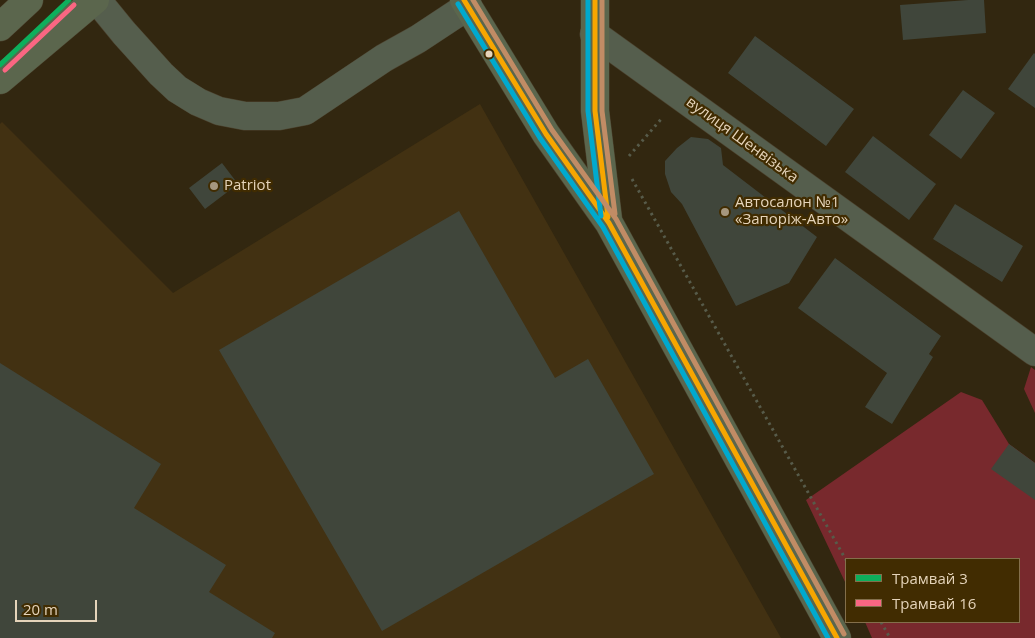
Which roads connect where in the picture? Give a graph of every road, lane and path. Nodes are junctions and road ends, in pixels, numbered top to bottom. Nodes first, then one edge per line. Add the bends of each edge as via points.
1 (29, 0) edge
2 (96, 0) edge
3 (596, 0) edge
4 (466, 3) edge
5 (0, 27) edge
6 (594, 34) junction
7 (0, 80) edge
8 (681, 96) junction
9 (622, 163) dead end
10 (627, 171) dead end
11 (609, 223) junction
12 (1035, 352) edge
13 (845, 558) edge
14 (882, 623) edge
15 (837, 638) edge
16 (890, 638) edge

1 - 5 main road
2 - 4 street via 177,89 219,111 245,116 279,116 305,111
2 - 7 main road
3 - 6 main road
4 - 11 main road via 546,134
6 - 8 street, вулиця Шенвізька
6 - 11 main road via 595,111
8 - 9 path
8 - 12 street, вулиця Шенвізька
10 - 13 path
11 - 15 main road
14 - 16 path

